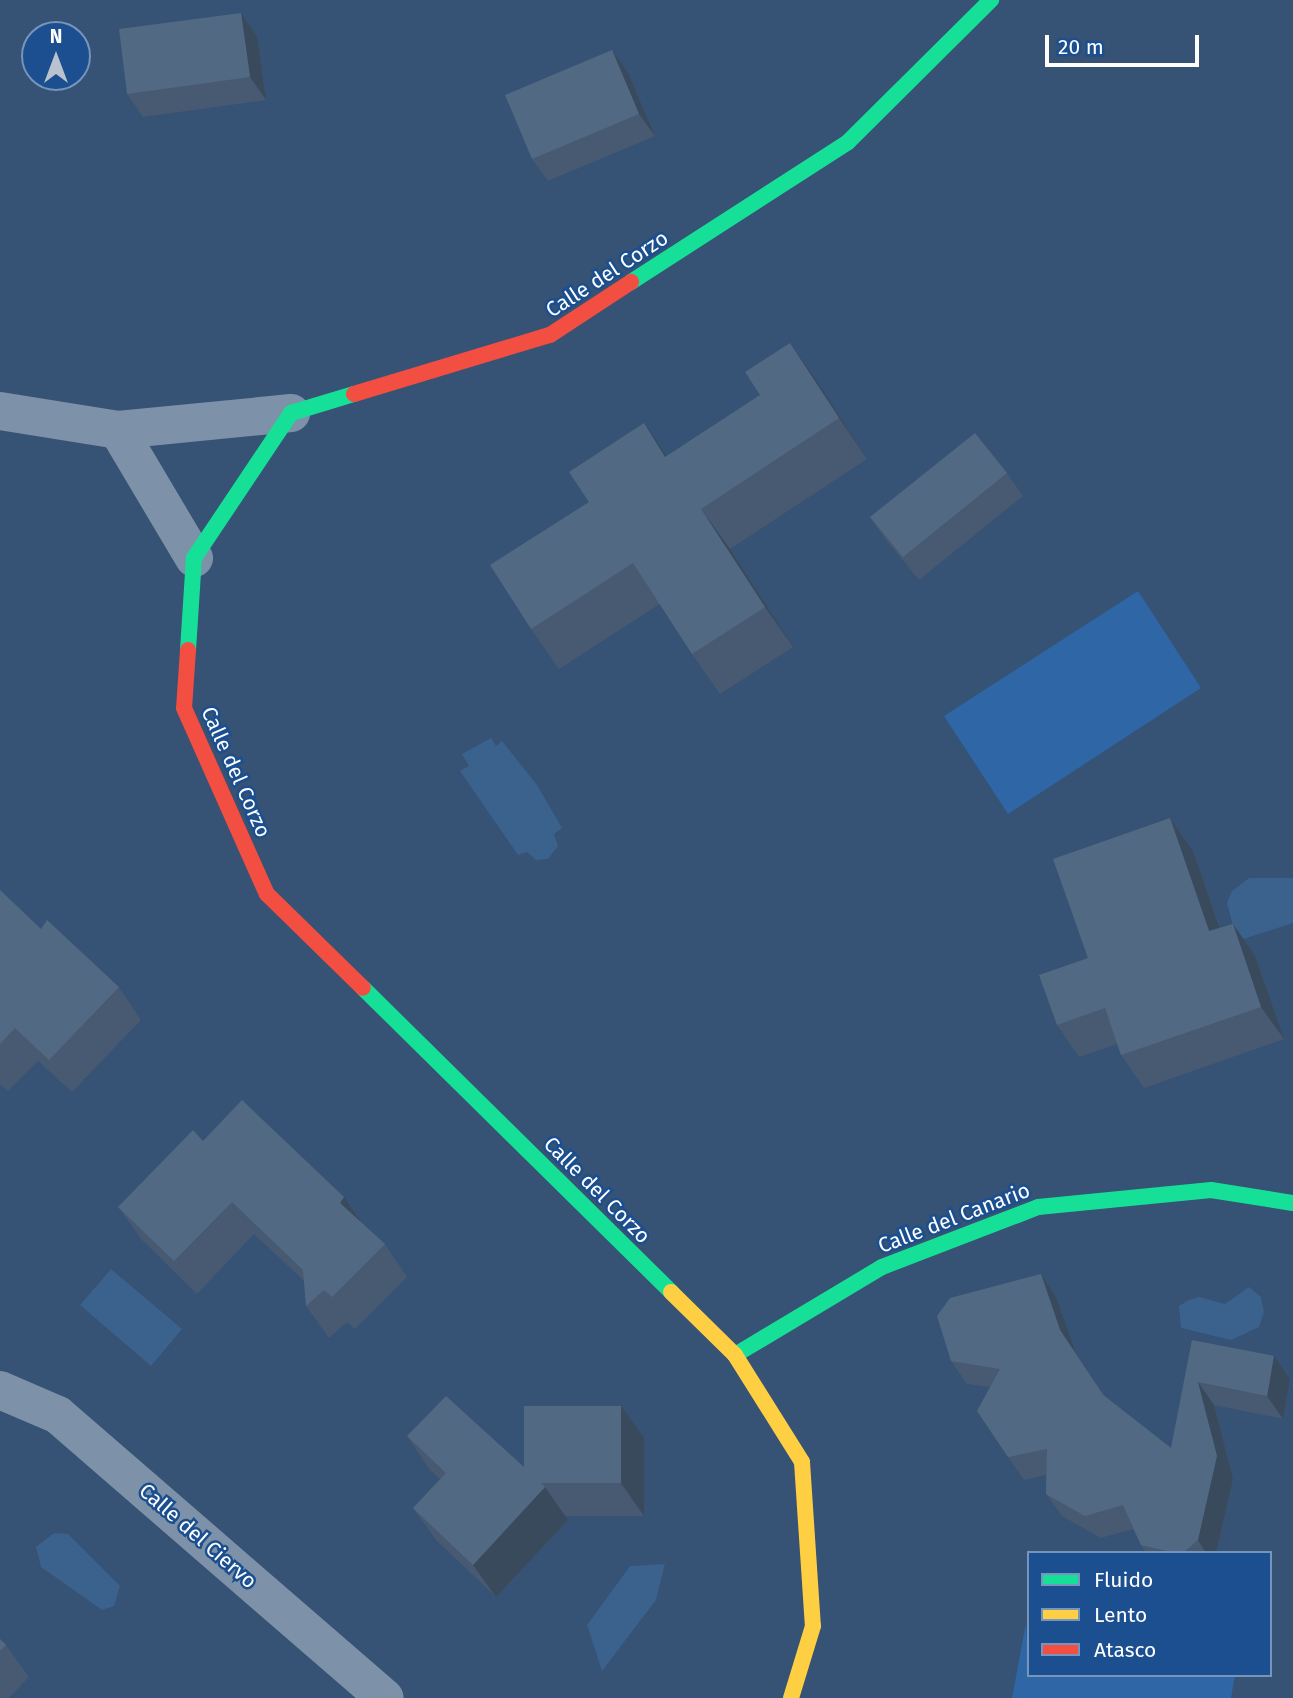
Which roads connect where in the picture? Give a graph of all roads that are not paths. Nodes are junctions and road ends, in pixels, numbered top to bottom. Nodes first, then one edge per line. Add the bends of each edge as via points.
1 (991, 0) edge
2 (0, 411) edge
3 (291, 413) junction
4 (118, 430) junction
5 (194, 558) junction
6 (1293, 1203) edge
7 (735, 1355) junction
8 (0, 1390) edge
9 (385, 1698) edge
10 (791, 1698) edge

1 - 3 street, Calle del Corzo via 848,142 550,335
2 - 4 street
3 - 4 street
3 - 5 street, Calle del Corzo
4 - 5 street
5 - 7 street, Calle del Corzo via 184,708 267,894
6 - 7 street, Calle del Canario via 1211,1190 1038,1207 882,1267
7 - 10 street, Calle del Corzo via 802,1462 813,1626
8 - 9 street, Calle del Ciervo via 58,1415

